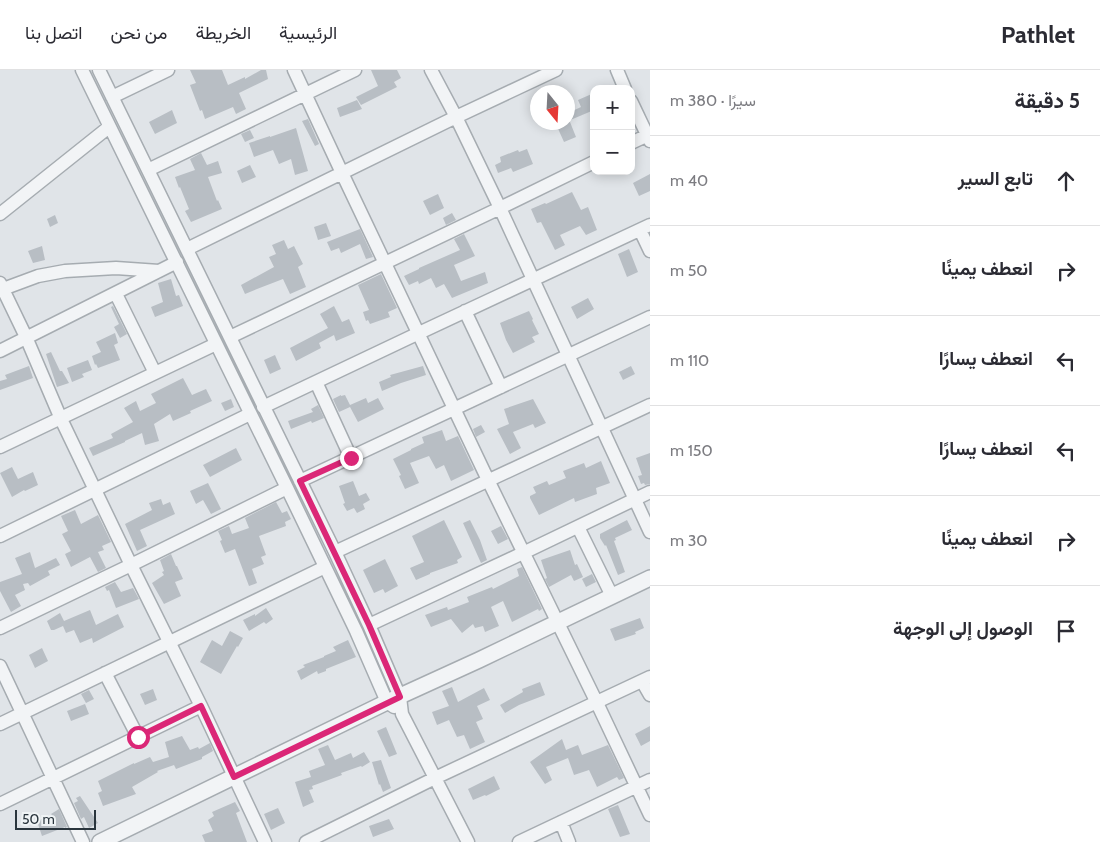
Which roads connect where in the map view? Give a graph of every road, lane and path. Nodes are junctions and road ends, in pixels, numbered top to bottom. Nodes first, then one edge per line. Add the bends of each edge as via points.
1 (82, 70) edge
2 (99, 70) edge
3 (168, 70) edge
4 (294, 70) edge
5 (354, 70) edge
6 (431, 70) edge
7 (556, 70) edge
8 (617, 70) edge
9 (624, 85) edge
10 (306, 94) junction
11 (112, 97) junction
12 (635, 109) edge
13 (456, 117) junction
14 (109, 126) junction
15 (649, 137) edge
16 (635, 142) edge
17 (590, 164) edge
18 (148, 170) junction
19 (342, 173) junction
20 (500, 208) junction
21 (0, 214) edge
22 (645, 227) edge
23 (187, 249) junction
24 (650, 251) edge
25 (177, 262) junction
26 (385, 263) junction
27 (159, 271) junction
28 (532, 280) junction
29 (1, 286) edge
30 (116, 294) junction
31 (466, 311) junction
32 (649, 321) edge
33 (419, 333) junction
34 (26, 337) junction
35 (230, 337) junction
36 (216, 344) junction
37 (0, 351) edge
38 (567, 355) junction
39 (155, 373) junction
40 (316, 382) junction
41 (501, 387) junction
42 (650, 405) edge
43 (264, 407) junction
44 (454, 410) junction
45 (250, 414) junction
46 (61, 418) junction
47 (601, 428) junction
48 (0, 447) edge
49 (351, 458) junction
50 (488, 480) junction
51 (300, 481) junction
52 (287, 488) junction
53 (96, 490) junction
54 (650, 492) edge
55 (635, 500) junction
56 (578, 527) junction
57 (650, 532) edge
58 (0, 536) edge
59 (335, 552) junction
60 (523, 553) junction
61 (131, 565) junction
62 (325, 567) junction
63 (650, 578) edge
64 (612, 596) junction
65 (558, 623) junction
66 (369, 625) junction
67 (0, 628) edge
68 (169, 642) junction
69 (0, 666) edge
70 (105, 673) junction
71 (646, 679) edge
72 (650, 695) edge
73 (394, 699) junction
74 (597, 703) junction
75 (201, 706) junction
76 (22, 713) junction
77 (0, 724) edge
78 (138, 737) junction
79 (234, 777) junction
80 (53, 778) junction
81 (435, 778) junction
82 (650, 780) edge
83 (636, 786) junction
84 (0, 804) edge
85 (650, 815) edge
86 (561, 822) junction
87 (83, 842) edge
88 (100, 842) edge
89 (265, 842) edge
90 (306, 842) edge
91 (468, 842) edge
92 (519, 842) edge
93 (569, 842) edge

1 - 14 street
2 - 11 street
3 - 11 street
4 - 10 street
5 - 10 street
6 - 13 street
7 - 13 street
8 - 9 street
10 - 18 street
10 - 19 street
11 - 18 street
12 - 15 street
13 - 19 street
13 - 20 street
14 - 21 street
14 - 25 street
15 - 16 street
17 - 20 street
18 - 23 street
19 - 23 street
19 - 26 street
20 - 26 street
20 - 28 street
22 - 24 street
22 - 28 street
23 - 35 street
25 - 27 street
25 - 36 street
26 - 33 street
26 - 35 street
27 - 29 street via 116,268 65,271
27 - 30 street
28 - 31 street
28 - 38 street
29 - 34 street
30 - 34 street
30 - 39 street
31 - 33 street
31 - 41 street
32 - 38 street
33 - 40 street
33 - 44 street
34 - 37 street
34 - 46 street
35 - 43 street
36 - 39 street
36 - 45 street
38 - 41 street
38 - 47 street
39 - 46 street
40 - 43 street
40 - 49 street
41 - 44 street
42 - 47 street
43 - 51 street
44 - 49 street
44 - 50 street
45 - 52 street
45 - 53 street
46 - 48 street
46 - 53 street
47 - 50 street
47 - 55 street
49 - 51 street
50 - 59 street
50 - 60 street
51 - 59 street
52 - 61 street
52 - 62 street
53 - 58 street
53 - 61 street
54 - 55 street
55 - 56 street
55 - 57 street
56 - 60 street
56 - 64 street
59 - 66 street
60 - 65 street
60 - 66 street
61 - 67 street
61 - 68 street
62 - 68 street
62 - 73 street
63 - 64 street
64 - 65 street
65 - 73 street
65 - 74 street
66 - 73 street
68 - 70 street
68 - 75 street
69 - 76 street
70 - 76 street
70 - 78 street
71 - 72 street
71 - 74 street
73 - 79 street
73 - 81 street
74 - 81 street
74 - 83 street
75 - 78 street
75 - 79 street
76 - 77 street
76 - 80 street
78 - 80 street
79 - 88 street
79 - 89 street
80 - 84 street
80 - 87 street
81 - 90 street
81 - 91 street
82 - 83 street
83 - 85 street
83 - 86 street
86 - 92 street
86 - 93 street

